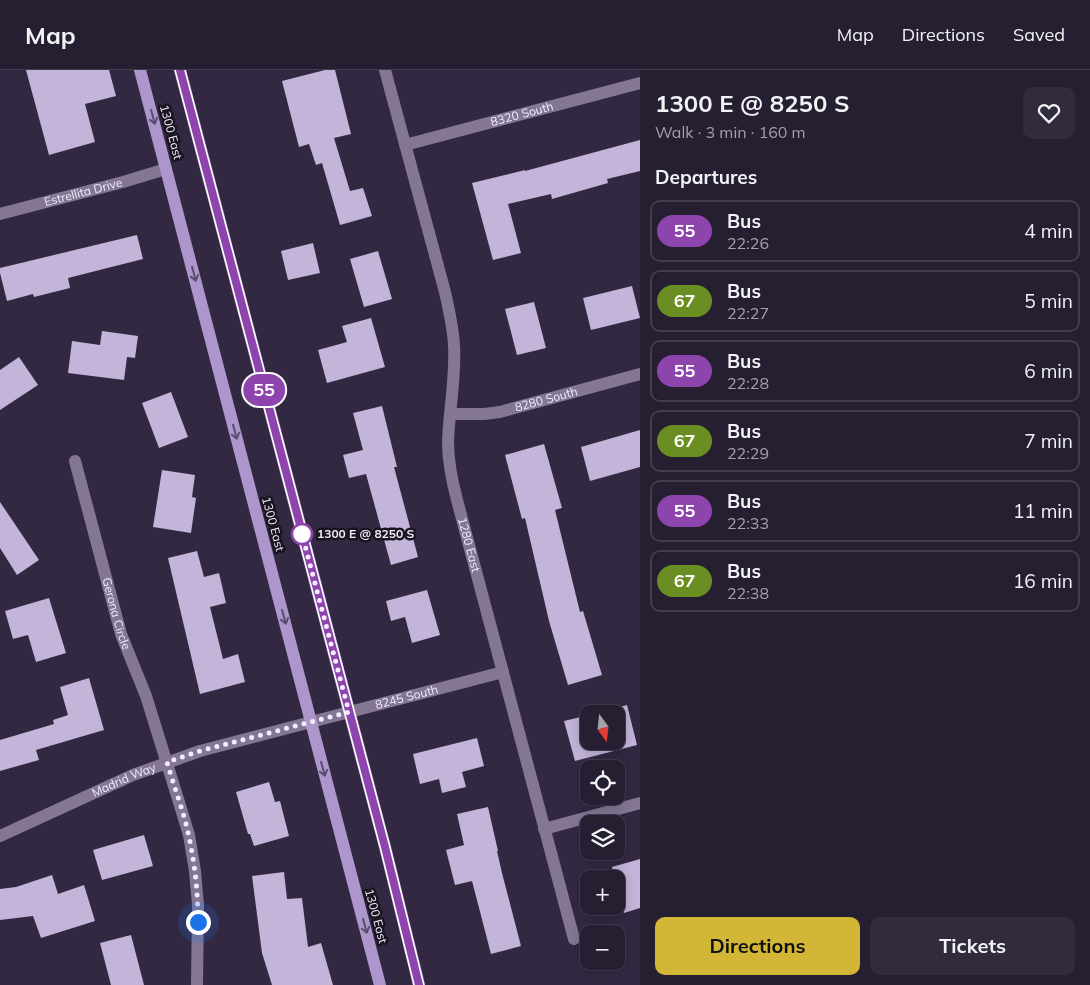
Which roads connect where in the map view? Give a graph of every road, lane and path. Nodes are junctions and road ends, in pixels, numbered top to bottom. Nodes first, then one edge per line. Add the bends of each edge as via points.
1 (140, 70) edge
2 (180, 70) edge
3 (385, 70) edge
4 (640, 83) edge
5 (405, 146) junction
6 (166, 169) junction
7 (1, 211) edge
8 (640, 374) edge
9 (450, 414) junction
10 (75, 461) dead end
11 (503, 672) junction
12 (349, 712) junction
13 (311, 722) junction
14 (167, 762) junction
15 (640, 803) edge
16 (544, 828) junction
17 (0, 836) edge
18 (574, 939) dead end
19 (197, 985) edge
20 (380, 985) edge
21 (419, 985) edge

1 -> 6 main road, 1300 East
2 - 12 main road, 1300 East
3 - 5 street, 1280 East
4 - 5 street, 8320 South
5 - 9 street, 1280 East via 452,319 454,378
6 - 7 street, Estrellita Drive
6 -> 13 main road, 1300 East
8 - 9 street, 8280 South via 500,412
9 - 11 street, 1280 East via 450,471
10 - 14 street, Gerona Circle via 121,634 146,696
11 - 12 street, 8245 South
11 - 16 street, 1280 East
12 - 13 street, 8245 South
12 - 21 main road, 1300 East
13 - 14 street, Madrid Way
13 -> 20 main road, 1300 East
14 - 17 street, Madrid Way
14 - 19 street, Gerona Circle via 189,835 195,871
15 - 16 street
16 - 18 street, 1280 East

